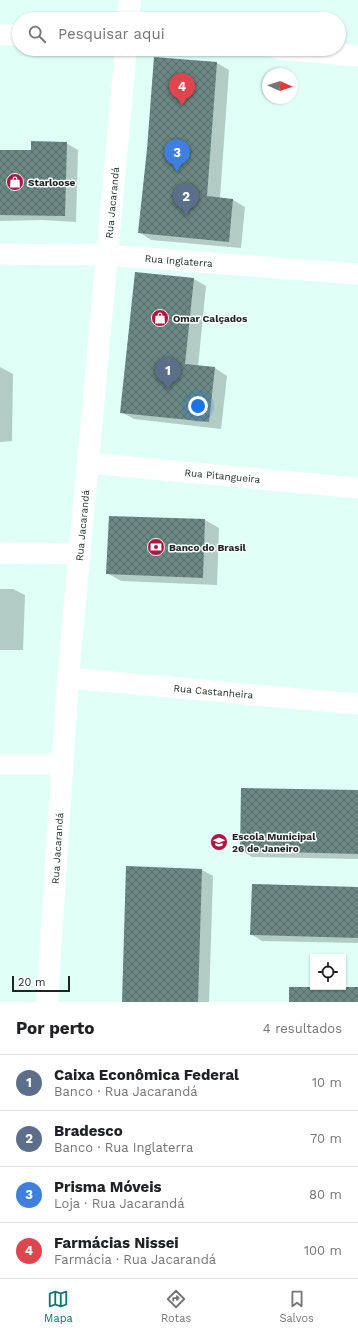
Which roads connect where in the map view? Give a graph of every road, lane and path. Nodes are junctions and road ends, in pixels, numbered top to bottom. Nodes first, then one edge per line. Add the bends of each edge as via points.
1 (130, 0) edge
2 (129, 12) edge
3 (0, 35) edge
4 (12, 35) edge
5 (346, 55) edge
6 (125, 56) edge
7 (358, 56) edge
8 (0, 254) edge
9 (107, 256) junction
10 (358, 274) edge
11 (88, 463) junction
12 (358, 488) edge
13 (0, 553) edge
14 (79, 554) junction
15 (68, 678) junction
16 (358, 704) edge
17 (0, 764) edge
18 (62, 764) junction
19 (47, 1002) edge

1 - 2 street
3 - 4 street
5 - 7 street
6 - 9 street, Rua Jacarandá
8 - 9 street, Rua Inglaterra
9 - 10 street, Rua Inglaterra
9 - 11 street, Rua Jacarandá
11 - 12 street, Rua Pitangueira
11 - 14 street, Rua Jacarandá
13 - 14 street
14 - 15 street, Rua Jacarandá
15 - 16 street, Rua Castanheira
15 - 18 street, Rua Jacarandá
17 - 18 street
18 - 19 street, Rua Jacarandá

